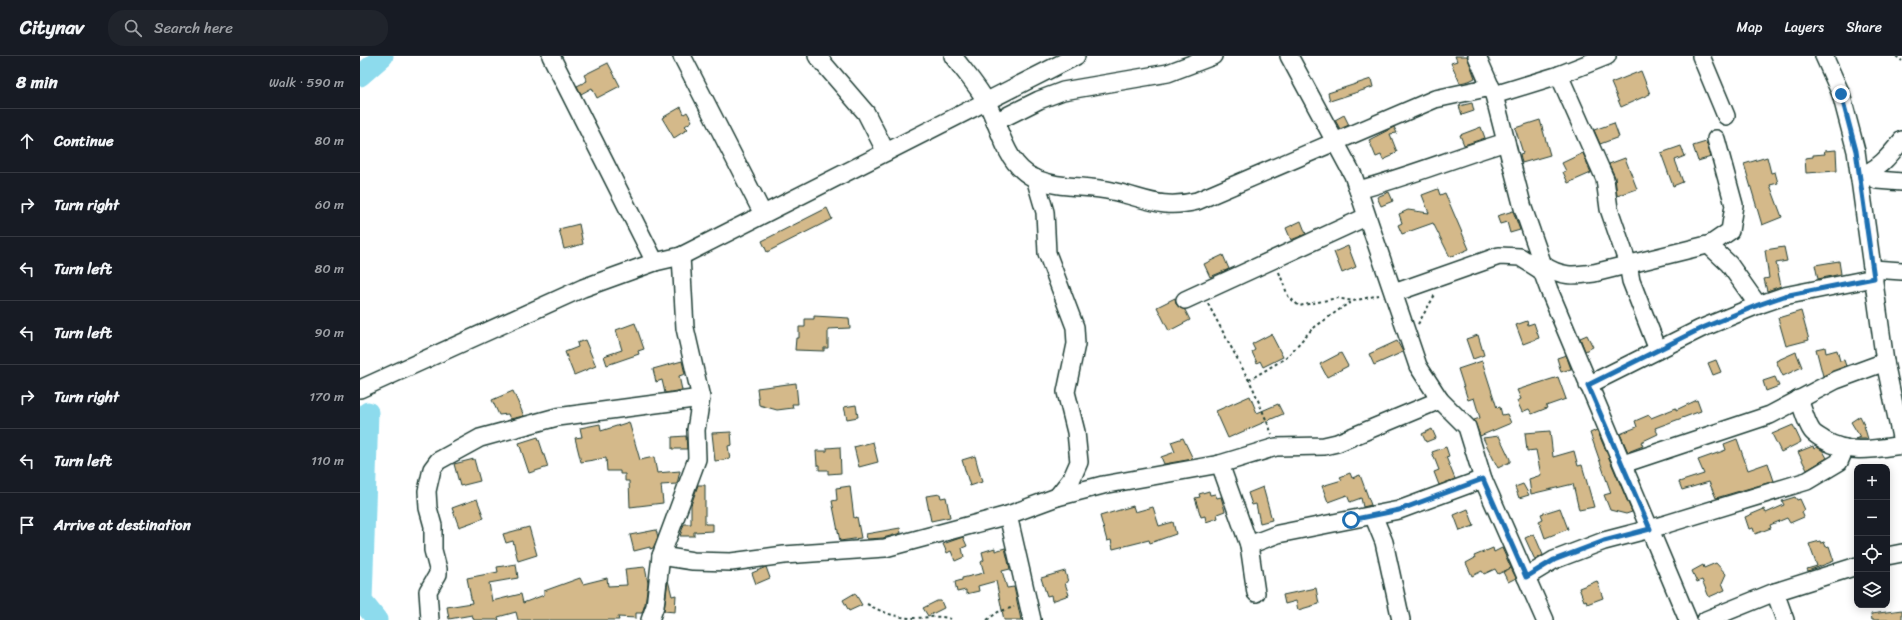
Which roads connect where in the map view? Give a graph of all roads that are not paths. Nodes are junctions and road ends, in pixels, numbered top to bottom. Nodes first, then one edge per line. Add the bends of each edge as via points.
1 (551, 56) edge
2 (682, 56) edge
3 (817, 56) edge
4 (952, 56) edge
5 (1076, 56) edge
6 (1213, 56) edge
7 (1289, 56) edge
8 (1477, 56) edge
9 (1607, 56) edge
10 (1701, 56) edge
11 (1824, 56) edge
12 (1559, 75) junction
13 (1492, 91) junction
14 (986, 102) junction
15 (1726, 116) dead end
16 (995, 122) junction
17 (1716, 139) dead end
18 (1902, 140) edge
19 (1334, 142) junction
20 (1506, 142) junction
21 (886, 152) junction
22 (1863, 174) junction
23 (1035, 178) junction
24 (1902, 182) edge
25 (1358, 190) junction
26 (763, 214) junction
27 (1366, 217) junction
28 (1711, 244) junction
29 (681, 256) junction
30 (655, 262) junction
31 (1628, 264) junction
32 (1542, 268) junction
33 (1902, 271) edge
34 (1873, 273) junction
35 (1394, 293) junction
36 (1185, 300) dead end
37 (1758, 305) junction
38 (1658, 350) junction
39 (1885, 362) junction
40 (1588, 385) junction
41 (360, 389) edge
42 (701, 398) junction
43 (1800, 399) junction
44 (1440, 400) junction
45 (1899, 418) edge
46 (1902, 444) edge
47 (1844, 448) junction
48 (1220, 464) junction
49 (1623, 464) junction
50 (1483, 479) junction
51 (1056, 497) junction
52 (1373, 515) junction
53 (1008, 516) junction
54 (1650, 529) junction
55 (1249, 545) junction
56 (1902, 553) edge
57 (1890, 555) edge
58 (661, 556) junction
59 (1854, 567) edge
60 (1526, 577) junction
61 (1775, 592) junction
62 (1256, 593) dead end
63 (430, 620) edge
64 (650, 620) edge
65 (1032, 620) edge
66 (1401, 620) edge
67 (1545, 620) edge
68 (1688, 620) edge
69 (1706, 620) edge
70 (1785, 620) edge

1 - 30 street
2 - 26 street
3 - 21 street via 866,113
4 - 14 street
5 - 14 street
6 - 16 street via 1168,74 1063,91 1038,100
7 - 19 street
8 - 13 street
9 - 12 street
10 - 15 street
11 - 22 street via 1841,94
12 - 13 street
12 - 31 street via 1605,179 1609,209
13 - 19 street via 1435,100
13 - 20 street
14 - 16 street
14 - 21 street
16 - 23 street via 1011,158 1024,172
17 - 28 street via 1734,205 1730,231
18 - 22 street via 1882,163
19 - 23 street via 1197,201 1183,204 1168,205 1096,187 1058,184
19 - 25 street via 1349,167
20 - 25 street via 1462,155 1391,182
20 - 32 street
21 - 26 street
22 - 24 street via 1878,180
22 - 34 street
23 - 51 street via 1045,212 1047,253 1075,327 1076,344 1066,392 1076,432 1079,462 1072,478
25 - 27 street
26 - 29 street
27 - 35 street
27 - 36 street
28 - 31 street
28 - 37 street via 1729,264
29 - 30 street
29 - 42 street via 685,328
30 - 41 street via 583,288
31 - 32 street via 1577,276 1556,274
31 - 38 street via 1631,281
32 - 35 street via 1520,257 1499,256
32 - 40 street
33 - 34 street
34 - 37 street
34 - 39 street
35 - 44 street via 1418,366
37 - 38 street
38 - 40 street
39 - 43 street via 1836,380
39 - 45 street
40 - 49 street
42 - 58 street via 696,430 697,459
42 - 63 street via 557,417 480,438 438,461 432,469 427,491 433,526 433,550 438,569 438,574 428,591
43 - 47 street via 1811,430 1828,442
43 - 49 street via 1770,415
44 - 48 street via 1338,443 1324,446 1276,447
44 - 50 street via 1467,427
45 - 46 street
46 - 47 street via 1873,450
47 - 54 street via 1839,462 1807,481
48 - 51 street via 1103,485
48 - 55 street
49 - 54 street
50 - 52 street via 1399,510
50 - 60 street
51 - 53 street
52 - 55 street via 1278,534
52 - 66 street via 1384,542
53 - 58 street via 885,548 784,555 731,562 693,562
53 - 65 street
54 - 60 street via 1604,541 1554,560
54 - 68 street
55 - 62 street
56 - 57 street
58 - 64 street via 655,606
59 - 61 street
60 - 67 street
61 - 69 street
61 - 70 street

